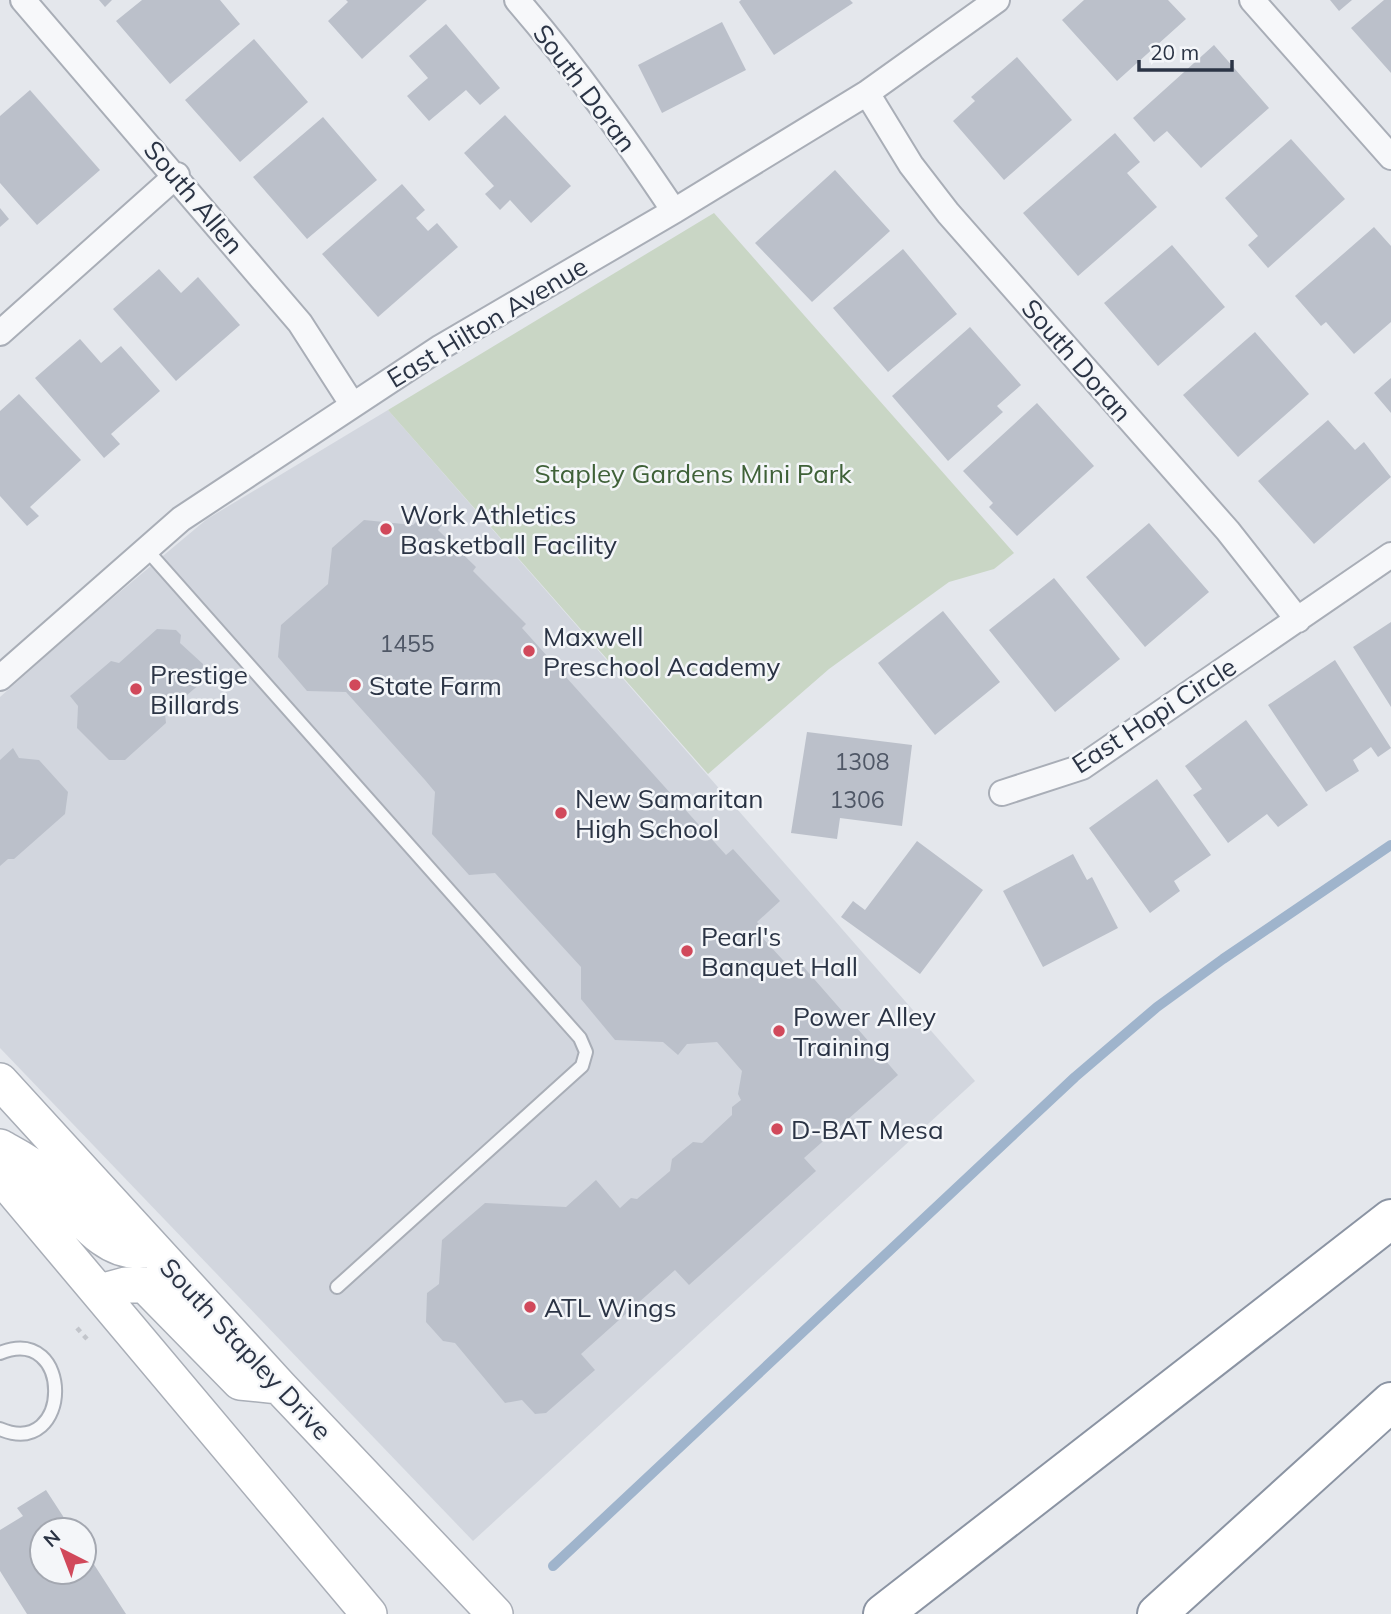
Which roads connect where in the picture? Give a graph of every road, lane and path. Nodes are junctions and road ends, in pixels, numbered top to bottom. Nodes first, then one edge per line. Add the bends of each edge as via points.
1 (23, 0) edge
2 (517, 0) edge
3 (997, 0) edge
4 (1252, 0) edge
5 (867, 93) junction
6 (1391, 157) edge
7 (177, 175) junction
8 (674, 211) junction
9 (0, 333) edge
10 (352, 404) junction
11 (146, 549) junction
12 (1391, 555) edge
13 (1298, 620) junction
14 (0, 678) edge
15 (1002, 793) dead end
16 (0, 1081) edge
17 (0, 1147) edge
18 (0, 1175) edge
19 (1391, 1219) edge
20 (151, 1248) junction
21 (337, 1287) dead end
22 (100, 1292) junction
23 (78, 1328) dead end
24 (87, 1339) dead end
25 (0, 1353) edge
26 (279, 1386) junction
27 (1391, 1402) edge
28 (0, 1429) edge
29 (369, 1614) edge
30 (495, 1614) edge
31 (883, 1614) edge
32 (1157, 1614) edge

1 - 7 street, South Allen
2 - 8 street, South Doran via 612,120
3 - 5 street, East Hilton Avenue
4 - 6 street
5 - 8 street, East Hilton Avenue
5 - 13 street, South Doran via 911,165 948,213 1228,531
7 - 9 street
7 - 10 street, South Allen via 300,323
8 - 10 street, East Hilton Avenue
10 - 11 street, East Hilton Avenue via 181,519
11 - 14 street, East Hilton Avenue
11 - 21 lane via 494,939 580,1038 586,1052 582,1066
12 - 13 street, East Hopi Circle
13 - 15 street, East Hopi Circle via 1082,767
16 - 20 main road, South Stapley Drive
17 - 20 main road via 40,1172 111,1243 139,1252
18 - 22 main road
19 - 31 highway
20 - 26 main road, South Stapley Drive
22 - 26 main road via 145,1285 240,1382
22 - 29 main road
23 - 24 path
25 - 28 lane via 33,1353 53,1372 57,1392 52,1412 32,1430
26 - 30 main road, South Stapley Drive
27 - 32 highway

